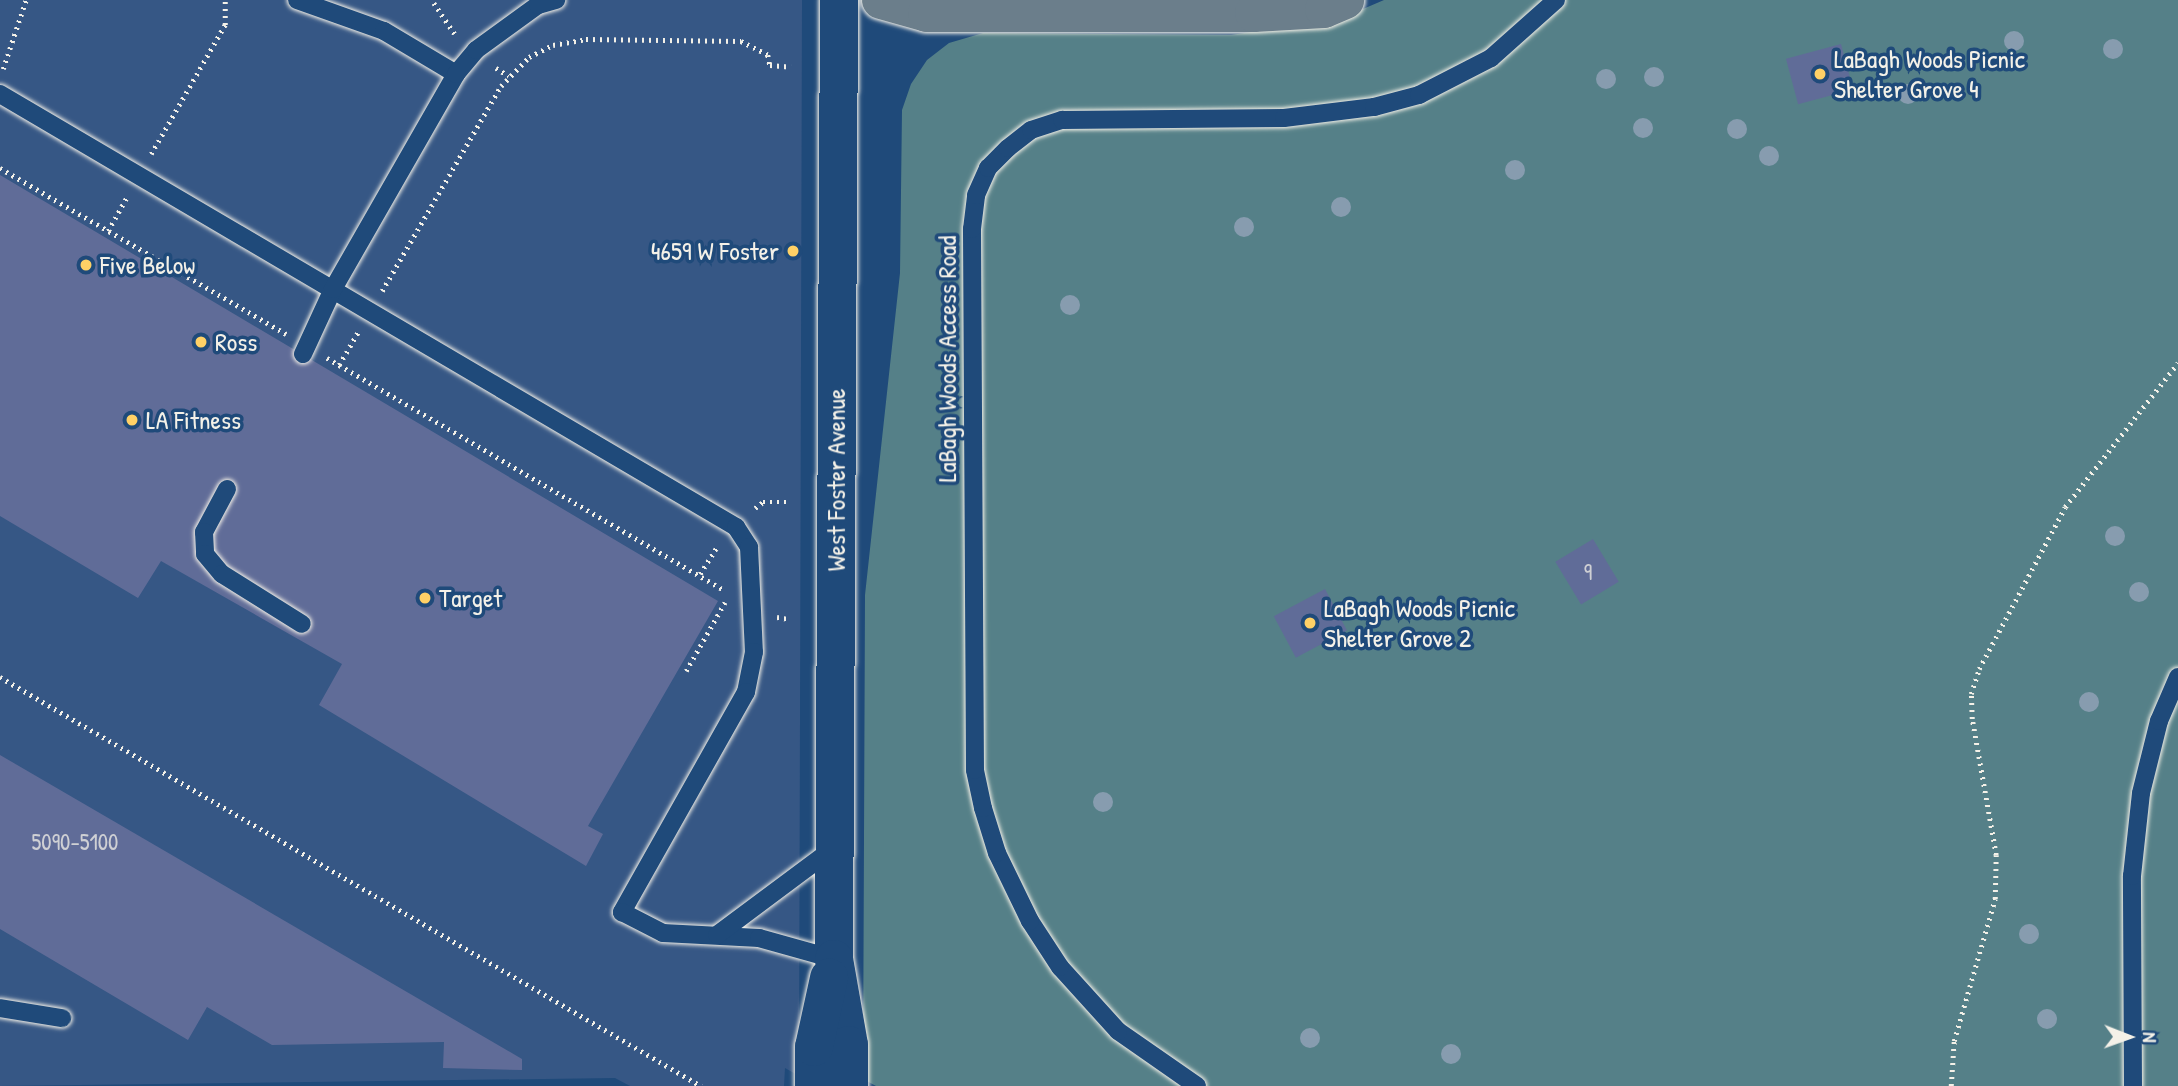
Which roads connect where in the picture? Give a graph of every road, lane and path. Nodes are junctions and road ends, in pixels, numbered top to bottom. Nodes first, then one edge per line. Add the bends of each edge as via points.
1 (26, 0) edge
2 (225, 0) edge
3 (297, 0) edge
4 (556, 0) edge
5 (838, 0) edge
6 (881, 0) edge
7 (1345, 0) edge
8 (1556, 0) edge
9 (434, 3) dead end
10 (455, 34) dead end
11 (791, 66) dead end
12 (496, 68) dead end
13 (456, 74) junction
14 (0, 76) edge
15 (509, 76) junction
16 (0, 94) edge
17 (0, 169) edge
18 (140, 174) junction
19 (108, 231) junction
20 (333, 289) junction
21 (370, 312) junction
22 (305, 350) junction
23 (2178, 363) edge
24 (339, 365) junction
25 (227, 489) dead end
26 (789, 502) dead end
27 (755, 509) dead end
28 (302, 624) dead end
29 (687, 671) dead end
30 (0, 677) edge
31 (2178, 677) edge
32 (835, 847) junction
33 (717, 935) junction
34 (834, 959) junction
35 (0, 1007) edge
36 (62, 1018) dead end
37 (701, 1086) edge
38 (814, 1086) edge
39 (849, 1086) edge
40 (1197, 1086) edge
41 (1951, 1086) edge
42 (2133, 1086) edge

1 - 14 path
2 - 18 path via 225,24
3 - 13 lane via 384,31
4 - 13 lane via 538,5 475,50
5 - 32 main road, West Foster Avenue
6 - 7 highway via 927,13 1254,13 1324,9
8 - 40 lane, LaBagh Woods Access Road via 1491,58 1419,95 1374,107 1284,118 1062,120 1031,130 1008,148 988,168 976,195 972,229 975,770 983,808 997,853 1030,921 1060,967 1118,1031
9 - 10 path
11 - 15 path via 770,65 768,55 741,40 586,39 553,45
12 - 15 path
13 - 20 lane
15 - 21 path
16 - 18 lane
17 - 19 path
18 - 19 path
18 - 20 lane
19 - 22 path
20 - 21 lane
20 - 22 lane
21 - 24 path
21 - 33 lane via 719,515 736,527 749,547 754,652 746,692 622,912 663,933
22 - 24 path
23 - 41 path via 2065,507 1979,669 1971,694 1997,855 1995,900 1954,1041
24 - 29 path via 723,587 726,599
25 - 28 lane via 204,532 205,554 222,574
26 - 27 path via 763,502
30 - 37 path
31 - 42 lane via 2159,721 2141,793 2135,848
32 - 33 lane
32 - 34 main road, West Foster Avenue
33 - 34 lane via 759,938
34 - 38 main road, West Foster Avenue via 814,1047
34 - 39 main road, West Foster Avenue via 849,1045
35 - 36 lane

